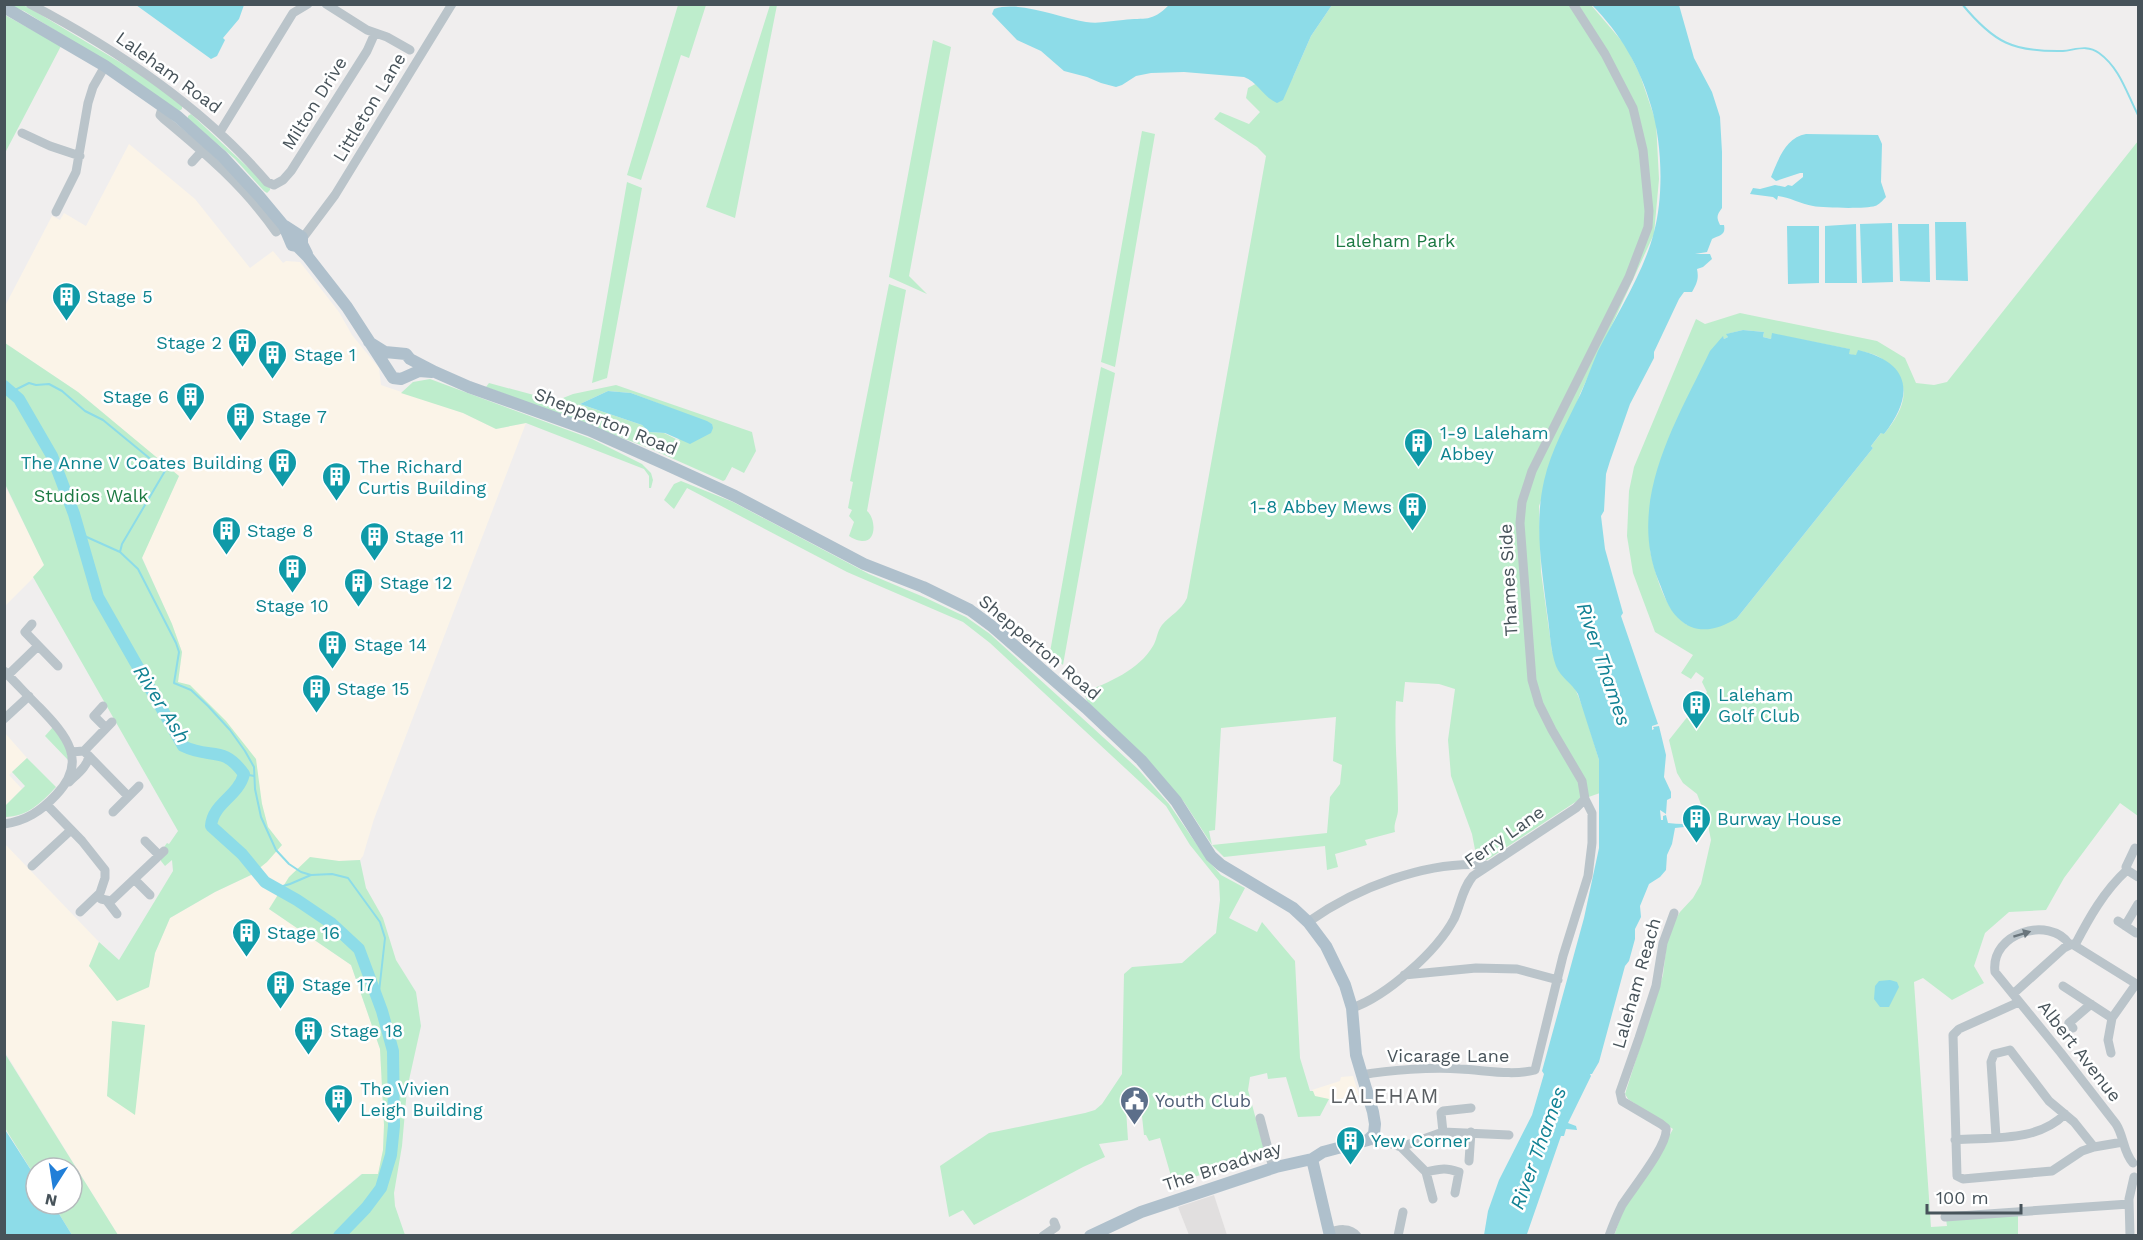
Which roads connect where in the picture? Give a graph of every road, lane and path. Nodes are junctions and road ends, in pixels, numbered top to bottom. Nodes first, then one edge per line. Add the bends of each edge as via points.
1 (30, 4) edge
2 (308, 4) edge
3 (326, 4) edge
4 (452, 4) edge
5 (1573, 4) edge
6 (4, 7) edge
7 (375, 33) junction
8 (410, 50) dead end
9 (105, 66) junction
10 (163, 105) junction
11 (187, 105) junction
12 (178, 117) junction
13 (220, 132) junction
14 (22, 133) dead end
15 (202, 151) junction
16 (80, 156) junction
17 (192, 162) dead end
18 (274, 185) joint
19 (56, 212) dead end
20 (284, 225) junction
21 (297, 239) junction
22 (369, 342) junction
23 (395, 354) junction
24 (410, 359) junction
25 (387, 367) junction
26 (435, 372) junction
27 (408, 375) junction
28 (32, 624) dead end
29 (38, 646) junction
30 (58, 666) dead end
31 (6, 673) edge
32 (29, 696) junction
33 (103, 706) dead end
34 (4, 719) edge
35 (71, 752) junction
36 (86, 754) junction
37 (64, 786) junction
38 (139, 786) dead end
39 (128, 796) junction
40 (1585, 799) junction
41 (46, 805) junction
42 (113, 812) dead end
43 (4, 824) edge
44 (70, 830) junction
45 (145, 841) dead end
46 (2134, 848) dead end
47 (1486, 865) junction
48 (32, 866) dead end
49 (2127, 870) junction
50 (2139, 877) edge
51 (135, 880) junction
52 (150, 895) dead end
53 (98, 896) junction
54 (107, 902) junction
55 (2139, 904) edge
56 (80, 912) dead end
57 (1674, 913) dead end
58 (117, 914) dead end
59 (1308, 922) junction
60 (2136, 933) dead end
61 (2072, 944) junction
62 (1404, 975) junction
63 (1558, 980) junction
64 (2138, 985) edge
65 (2063, 986) dead end
66 (2016, 998) junction
67 (2091, 1004) junction
68 (1352, 1008) junction
69 (2112, 1018) junction
70 (2073, 1028) dead end
71 (2111, 1053) dead end
72 (1535, 1070) joint
73 (1361, 1075) junction
74 (1471, 1108) dead end
75 (2065, 1114) junction
76 (1260, 1118) dead end
77 (1375, 1124) junction
78 (1443, 1132) junction
79 (1471, 1132) junction
80 (1509, 1135) dead end
81 (1996, 1137) junction
82 (1368, 1140) junction
83 (1955, 1140) junction
84 (2123, 1142) junction
85 (1389, 1143) junction
86 (1401, 1147) junction
87 (2094, 1148) junction
88 (1312, 1159) junction
89 (1469, 1161) dead end
90 (2136, 1161) edge
91 (1274, 1168) junction
92 (1426, 1172) junction
93 (2136, 1177) edge
94 (1455, 1193) dead end
95 (1433, 1199) dead end
96 (2129, 1204) junction
97 (1404, 1212) dead end
98 (1945, 1217) dead end
99 (1054, 1222) dead end
100 (1330, 1234) edge
101 (1043, 1236) edge
102 (1090, 1236) edge
103 (1357, 1236) edge
104 (1398, 1236) edge
105 (1609, 1236) edge
106 (2130, 1236) edge

1 - 11 street, Laleham Road via 125,61
2 - 13 street via 293,13
3 - 7 street
4 - 21 street, Littleton Lane via 335,195
5 - 40 street, Thames Side via 1633,108 1643,150 1649,211 1648,227 1629,277 1532,471 1522,502 1520,531 1533,688 1582,781
6 - 9 main road, Laleham Road
7 - 8 street
7 - 18 street, Milton Drive via 291,171
9 - 10 main road, Laleham Road
9 - 16 street via 88,102
10 - 12 main road, Laleham Road
10 - 15 street, Laleham Road via 160,115
11 - 12 street
11 - 13 street, Laleham Road
12 - 20 main road, Laleham Road via 242,176
13 - 18 street, Laleham Road
14 - 16 street
15 - 17 street
15 - 20 street, Laleham Road via 230,176 276,232
16 - 19 street
20 - 21 main road, Laleham Road
21 - 22 main road
22 - 23 main road, Shepperton Road
22 - 25 main road
23 - 24 main road, Shepperton Road via 404,353
23 - 25 main road via 388,359
24 - 26 main road, Shepperton Road
24 - 27 main road
25 - 27 main road, Shepperton Road via 394,379
26 - 27 main road, Shepperton Road
26 - 59 main road, Shepperton Road via 589,430 735,496 864,564 970,610 1141,760 1221,865 1281,900
28 - 29 street via 25,632
29 - 30 street
29 - 31 street
31 - 32 street
32 - 34 street
32 - 35 street via 65,736
33 - 36 street via 94,716 109,725
35 - 36 street
35 - 37 street via 71,773
36 - 37 street via 88,762
36 - 39 street
37 - 41 street
38 - 39 street
39 - 42 street
40 - 47 street, Ferry Lane
40 - 63 street, Thames Side via 1592,813 1588,876
41 - 43 street via 20,821
41 - 44 street
44 - 48 street
44 - 53 street via 105,870
45 - 51 street via 162,853
46 - 49 street
47 - 59 street via 1442,865 1425,870 1353,894
47 - 62 street, Ferry Lane via 1465,886 1457,911 1432,951
49 - 50 street
49 - 61 street via 2095,908
51 - 52 street
51 - 54 street
53 - 54 street
53 - 56 street
54 - 58 street
55 - 60 street via 2121,923
57 - 105 street, Laleham Reach via 1663,943 1658,980 1620,1092 1622,1101 1661,1124 1667,1133 1622,1206
59 - 68 main road, Shepperton Road via 1326,946
61 - 64 street
61 - 66 street
66 -> 61 street, Albert Avenue via 1994,969 1999,952 2010,938 2037,930 2057,934
62 - 63 street via 1476,968 1517,969
62 - 68 street, Ferry Lane
63 - 72 street, Thames Side
64 - 69 street
65 - 67 street
66 - 83 street via 1953,1035
66 - 84 street, Albert Avenue via 2116,1124
67 - 69 street
67 - 70 street via 2069,1023
68 - 73 main road, Shepperton Road
69 - 71 street via 2108,1040
72 - 73 street, Vicarage Lane via 1456,1068
73 - 77 main road, Shepperton Road
74 - 78 street via 1443,1111
75 - 81 street via 2039,1132
75 - 81 street via 2052,1105 2007,1049 1994,1054 1991,1062
75 - 87 street
76 - 91 street via 1268,1131
77 - 82 main road via 1374,1134
77 - 85 street, Shepperton Road
78 - 79 street
78 - 86 street
79 - 80 street
79 - 89 street
81 - 83 street
82 - 85 street, The Broadway
82 - 88 main road, The Broadway via 1323,1152
83 - 87 street via 1957,1176 1963,1179 2052,1171 2082,1151
84 - 87 street
84 - 90 street, Albert Avenue via 2128,1157
85 - 86 street, The Broadway
86 - 92 street
88 - 91 main road, The Broadway
88 - 100 main road
90 - 93 street via 2130,1170
91 - 102 main road, The Broadway via 1141,1212
92 - 94 street via 1436,1168 1459,1172
92 - 95 street
93 - 96 street
96 - 98 street
96 - 106 street
97 - 104 street
99 - 101 street via 1056,1227
100 - 103 street via 1348,1230

